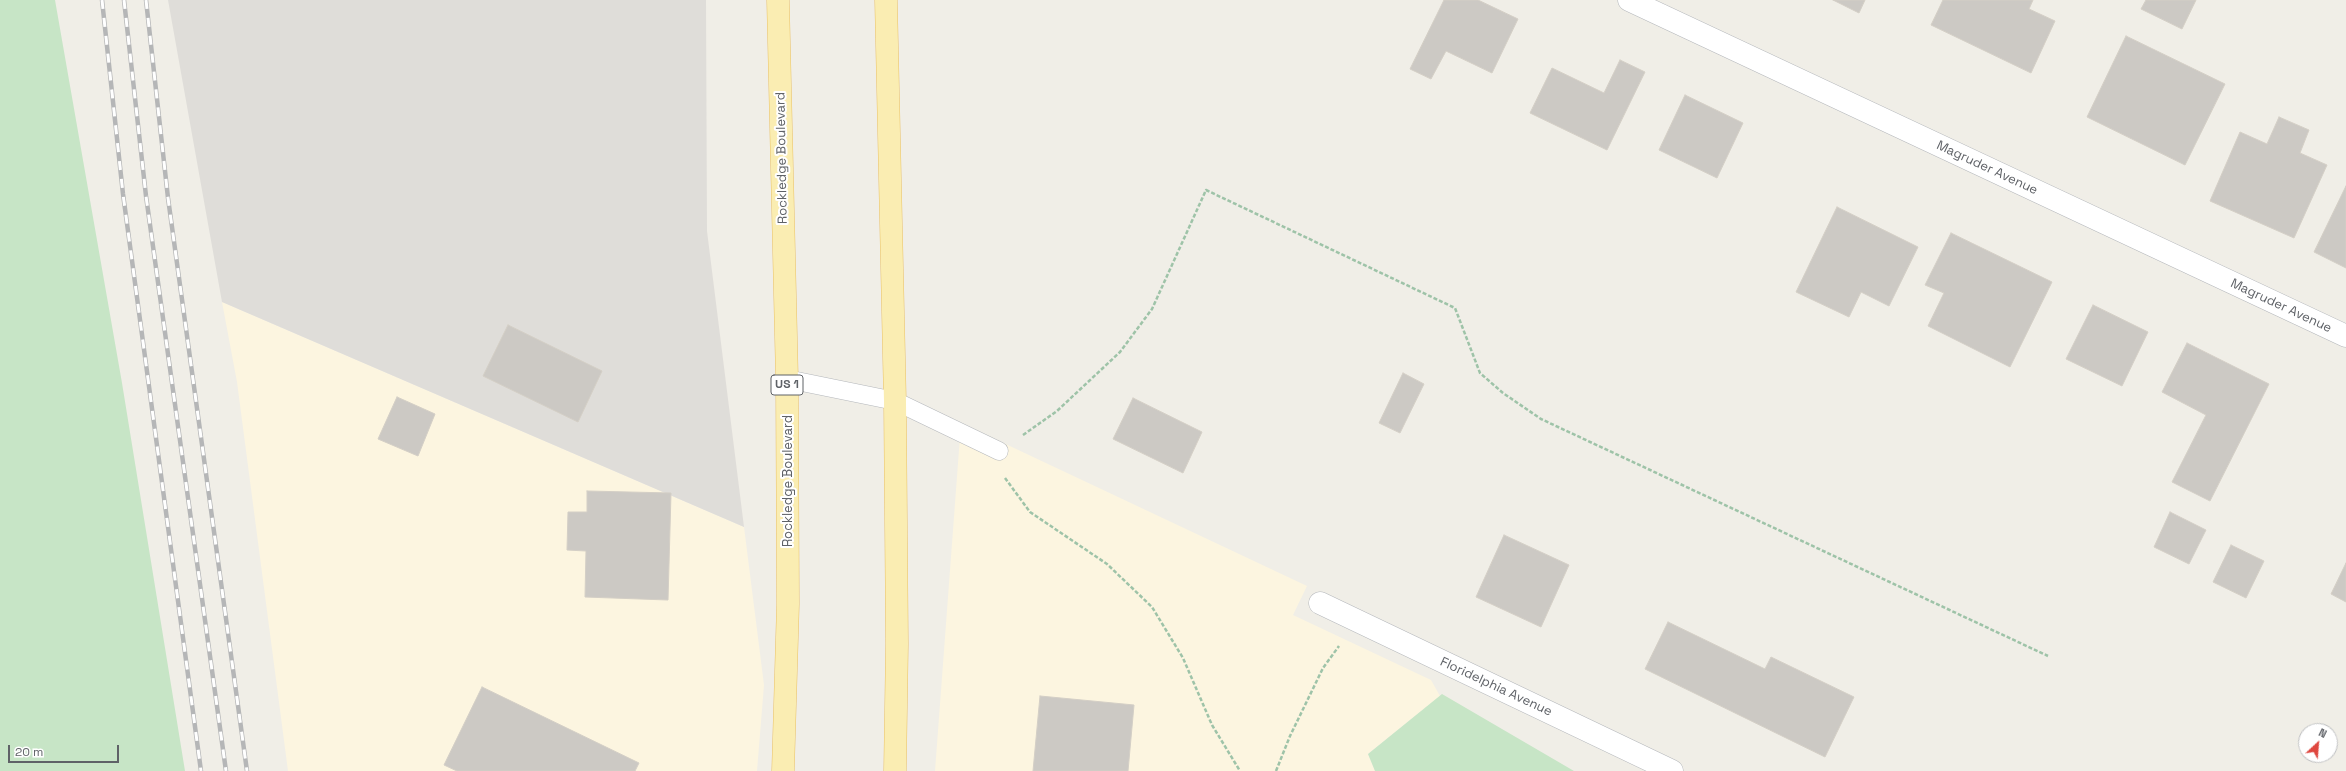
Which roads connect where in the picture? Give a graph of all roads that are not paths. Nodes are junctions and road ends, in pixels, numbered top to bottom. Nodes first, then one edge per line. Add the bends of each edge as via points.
1 (778, 0) edge
2 (886, 0) edge
3 (1629, 0) edge
4 (2346, 336) edge
5 (787, 379) junction
6 (895, 401) junction
7 (999, 451) road end
8 (1320, 603) dead end
9 (784, 771) edge
10 (895, 771) edge
11 (1672, 771) edge

1 - 5 main road, Rockledge Boulevard / US 1
2 - 6 main road
3 - 4 street, Magruder Avenue
5 - 6 lane
5 - 9 main road, Rockledge Boulevard / US 1 via 788,604
6 - 7 lane
6 - 10 main road
8 - 11 street, Floridelphia Avenue

